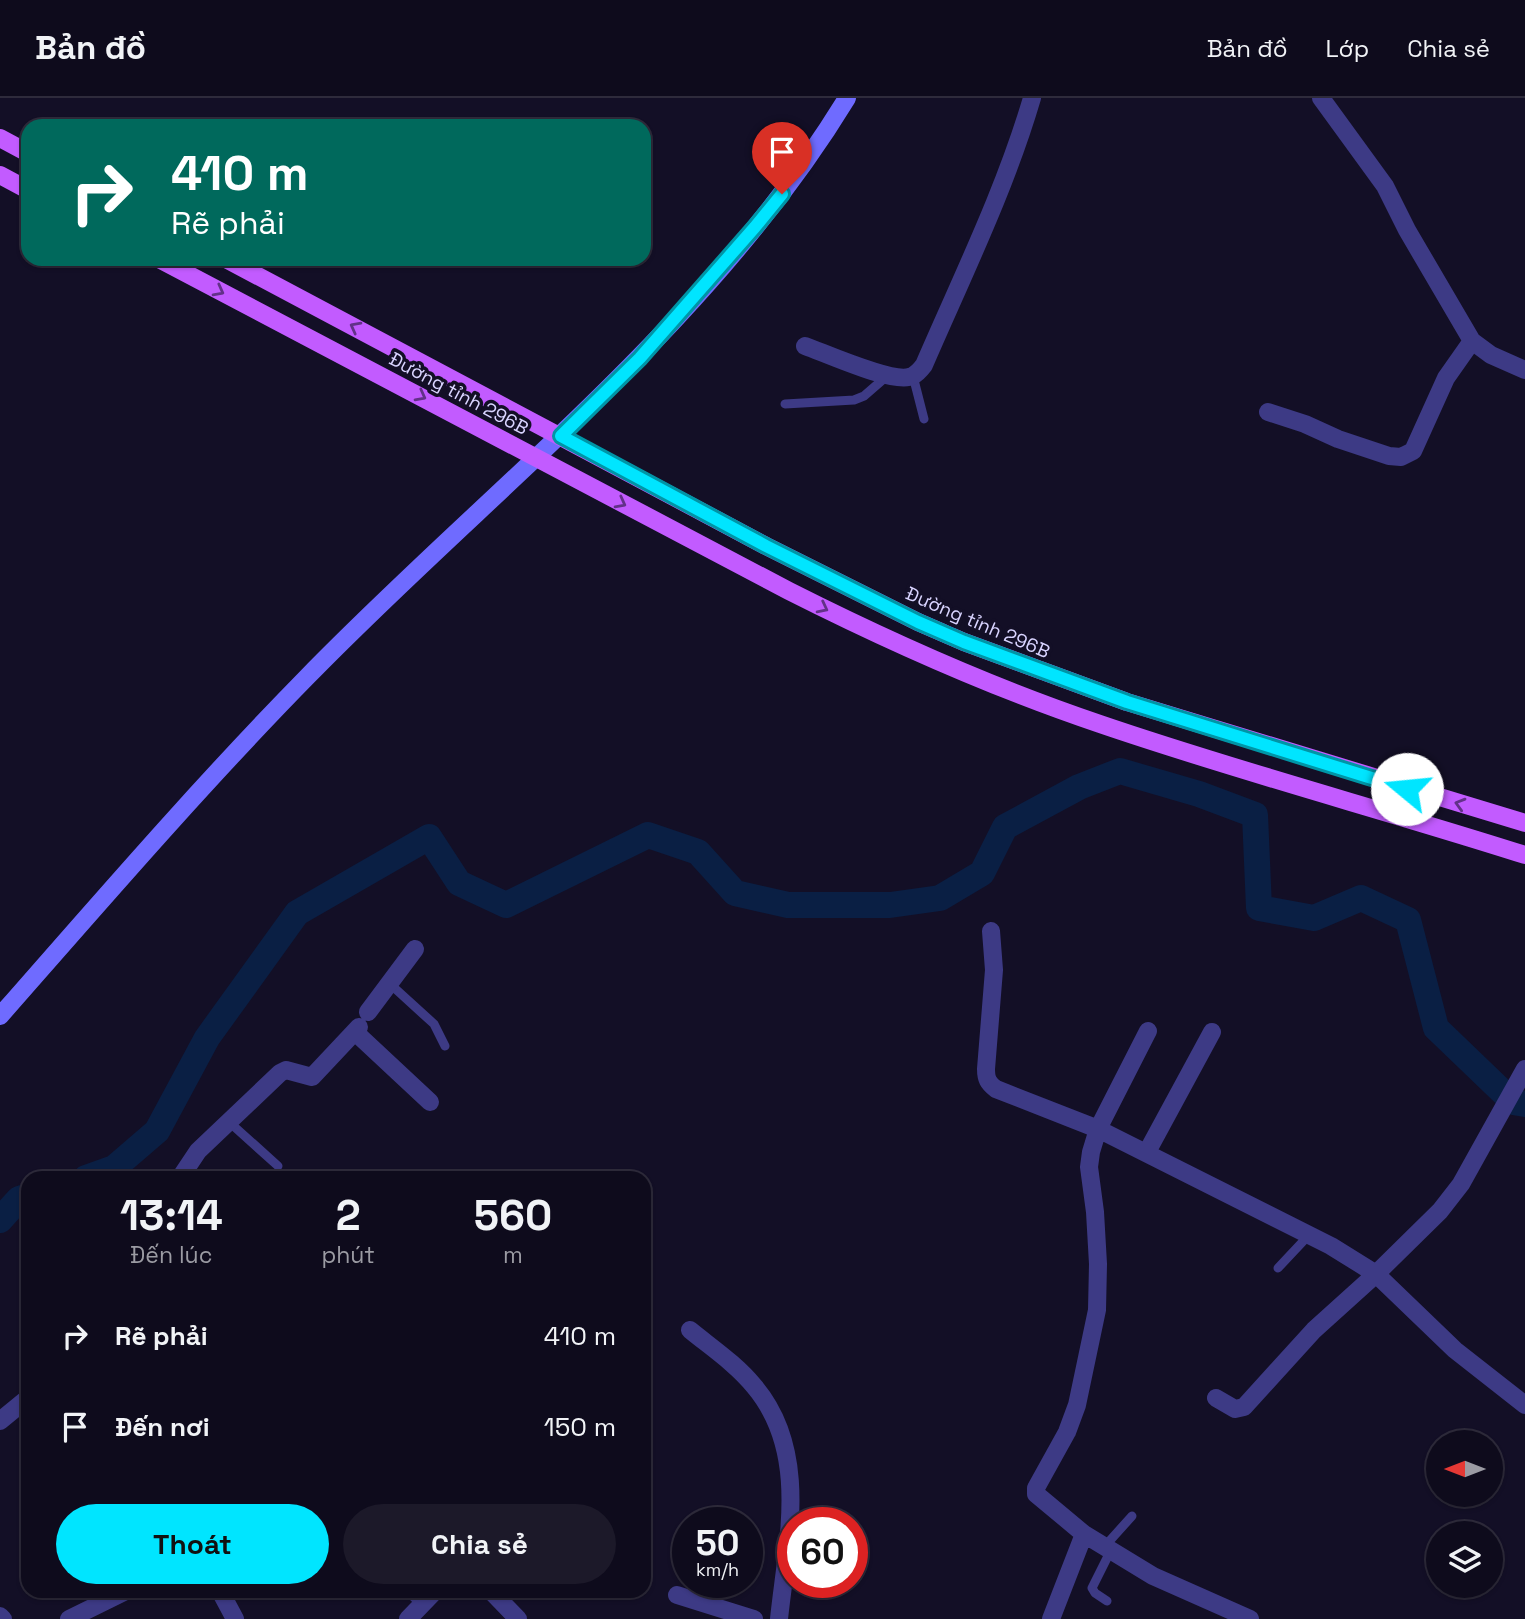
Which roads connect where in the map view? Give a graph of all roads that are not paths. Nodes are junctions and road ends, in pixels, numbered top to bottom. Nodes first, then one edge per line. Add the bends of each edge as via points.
1 (847, 98) edge
2 (1032, 98) edge
3 (1321, 98) edge
4 (0, 138) edge
5 (21, 149) edge
6 (0, 175) edge
7 (21, 186) edge
8 (172, 266) edge
9 (239, 266) edge
10 (1472, 341) junction
11 (805, 346) dead end
12 (1525, 370) edge
13 (887, 376) junction
14 (913, 376) junction
15 (785, 404) dead end
16 (1268, 412) dead end
17 (924, 419) dead end
18 (561, 436) junction
19 (537, 459) junction
20 (1525, 823) edge
21 (1525, 855) edge
22 (990, 930) dead end
23 (415, 949) dead end
24 (388, 983) junction
25 (0, 1016) edge
26 (361, 1024) junction
27 (1149, 1031) dead end
28 (1212, 1032) dead end
29 (445, 1046) dead end
30 (1525, 1069) edge
31 (430, 1102) dead end
32 (228, 1121) junction
33 (1098, 1129) junction
34 (1147, 1152) junction
35 (278, 1166) dead end
36 (185, 1171) edge
37 (1311, 1234) junction
38 (1278, 1268) dead end
39 (1376, 1274) junction
40 (690, 1330) dead end
41 (1216, 1398) dead end
42 (21, 1404) edge
43 (1525, 1405) edge
44 (0, 1421) edge
45 (1132, 1516) dead end
46 (1084, 1534) junction
47 (1108, 1548) junction
48 (117, 1598) edge
49 (224, 1598) edge
50 (414, 1598) edge
51 (428, 1598) edge
52 (498, 1598) edge
53 (687, 1598) edge
54 (1107, 1601) dead end
55 (422, 1605) junction
56 (97, 1613) edge
57 (69, 1619) edge
58 (235, 1619) edge
59 (408, 1619) edge
60 (518, 1619) edge
61 (754, 1619) edge
62 (779, 1619) edge
63 (1051, 1619) edge
64 (1250, 1619) edge

1 - 18 street via 755,227 640,358
2 - 14 street via 1002,188 924,365
3 - 10 street via 1385,186
4 - 5 main road
6 - 7 main road
8 -> 19 main road, Đường tỉnh 296B
18 -> 9 main road, Đường tỉnh 296B
10 - 12 street
10 - 16 street via 1446,378 1420,440 1413,451 1401,457
11 - 13 street
13 - 14 street
13 - 15 lane via 854,400
14 - 17 lane
18 - 19 street
20 -> 18 main road, Đường tỉnh 296B via 1127,702 964,642 766,546
19 -> 21 main road, Đường tỉnh 296B via 838,616 975,678 1101,725
19 - 25 street via 308,676
22 - 33 street via 989,1085
23 - 24 street
24 - 26 street
24 - 29 lane via 435,1024
26 - 31 street
26 - 32 street via 317,1074 280,1073
27 - 33 street
28 - 34 street
30 - 39 street via 1461,1184
32 - 35 lane
32 - 36 street
33 - 34 street
33 - 46 street via 1089,1167 1098,1264 1091,1346 1067,1432 1036,1488 1041,1500
34 - 37 street
37 - 38 lane
37 - 39 street
39 - 41 street via 1314,1330 1244,1407 1234,1409
39 - 43 street via 1455,1350
40 - 62 street via 756,1388 784,1443 792,1510
42 - 44 street
45 - 47 lane
46 - 47 street
46 - 63 street
47 - 54 lane via 1092,1588
47 - 64 street via 1153,1576
48 - 56 street
49 - 58 street
50 - 55 lane
51 - 55 street
52 - 60 street
53 - 61 street
55 - 59 street
56 - 57 street

